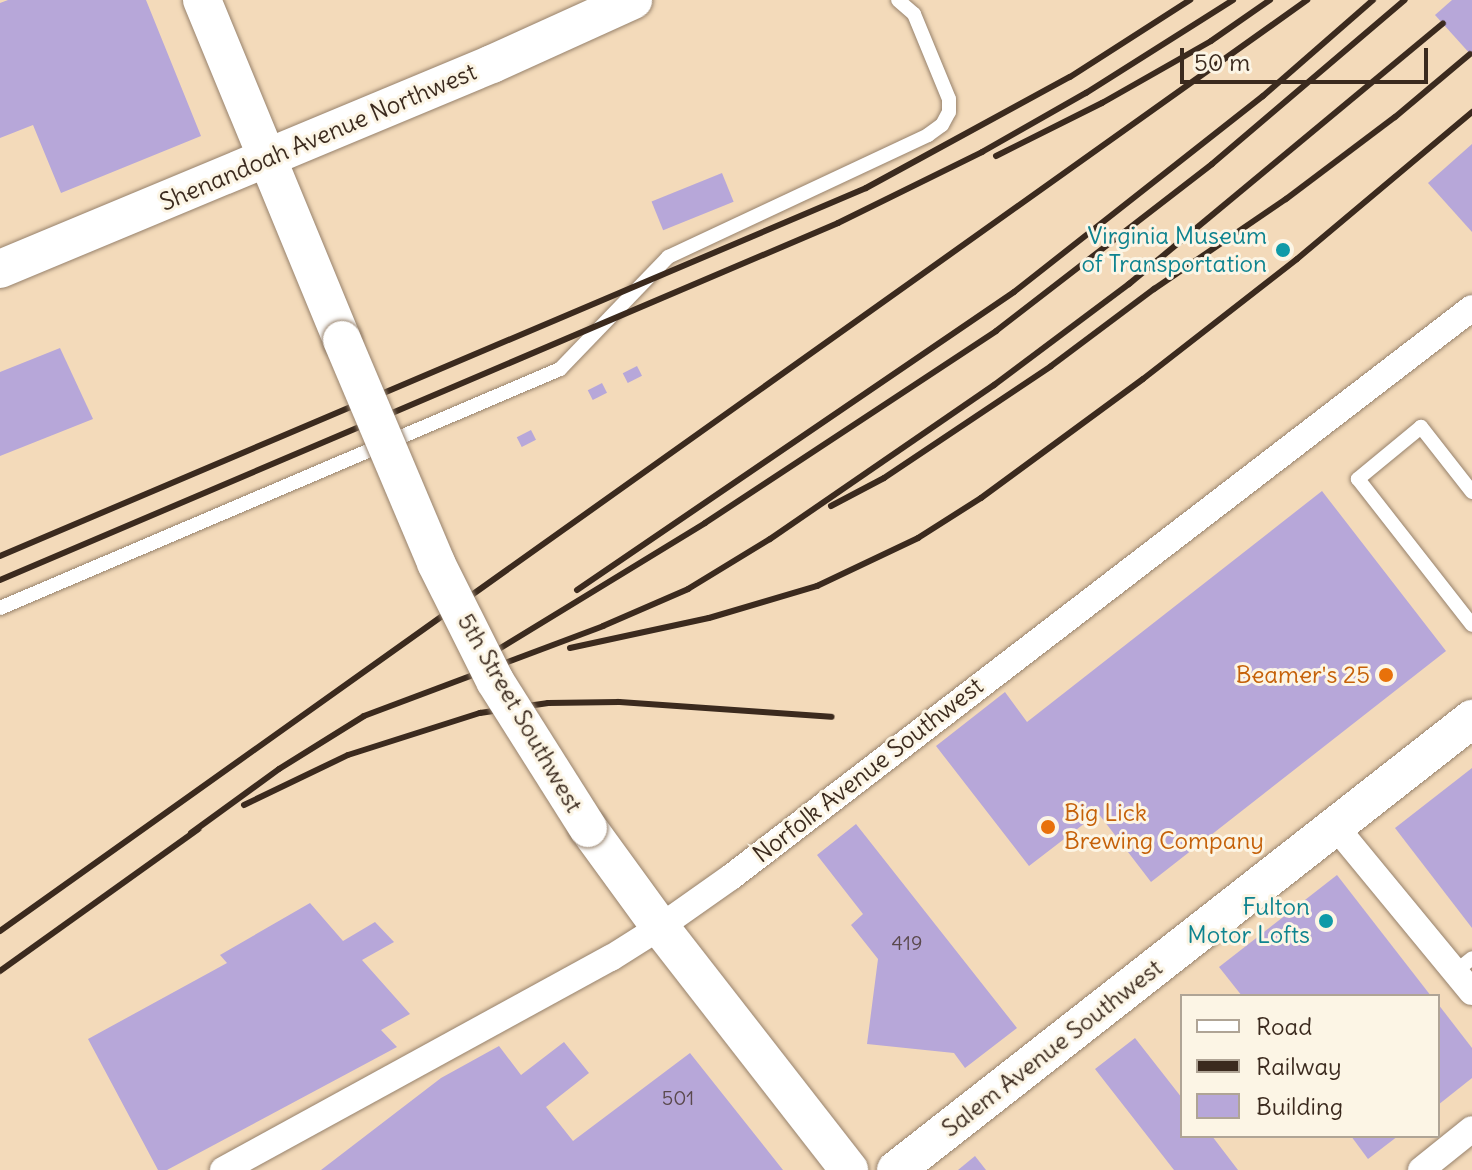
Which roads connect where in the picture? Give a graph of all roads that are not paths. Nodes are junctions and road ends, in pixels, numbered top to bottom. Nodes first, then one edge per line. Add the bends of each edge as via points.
1 (202, 0) edge
2 (633, 0) edge
3 (898, 0) edge
4 (266, 158) junction
5 (0, 269) edge
6 (1472, 308) edge
7 (1472, 492) edge
8 (0, 608) edge
9 (1472, 625) edge
10 (1472, 719) edge
11 (1335, 826) junction
12 (660, 927) junction
13 (1466, 974) edge
14 (1472, 1129) edge
15 (223, 1170) edge
16 (849, 1170) edge
17 (896, 1170) edge
18 (1421, 1170) edge

1 - 4 street, 5th Street Southwest
2 - 4 street, Shenandoah Avenue Northwest
3 - 8 lane via 914,14 949,99 942,125 928,135 668,257 560,369
4 - 5 street, Shenandoah Avenue Northwest
4 - 12 street, 5th Street Southwest, bridge via 442,576 495,681 588,828
6 - 12 street, Norfolk Avenue Southwest
7 - 9 lane via 1421,427 1358,479
10 - 11 street, Salem Avenue Southwest
11 - 13 street
11 - 17 street, Salem Avenue Southwest
12 - 15 street, Norfolk Avenue Southwest
12 - 16 street, 5th Street Southwest
14 - 18 street

